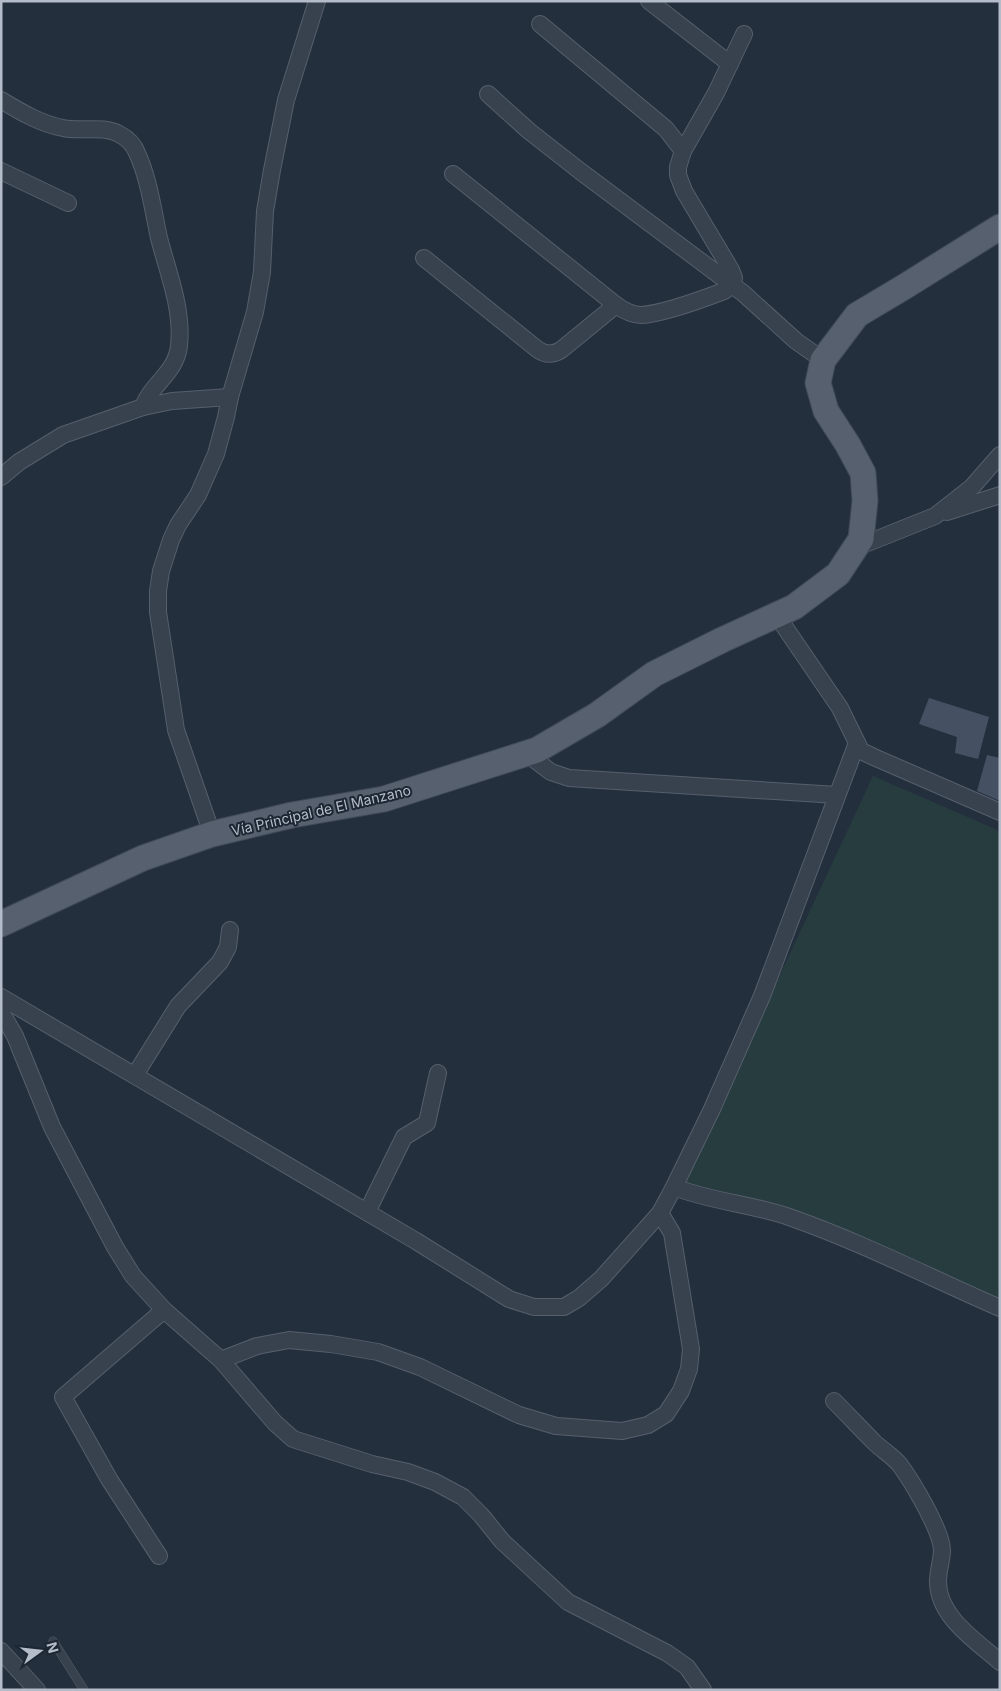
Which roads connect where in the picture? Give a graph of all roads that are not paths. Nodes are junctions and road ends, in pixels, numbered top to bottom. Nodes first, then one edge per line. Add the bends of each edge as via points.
1 (317, 1) edge
2 (649, 1) edge
3 (540, 24) dead end
4 (744, 34) dead end
5 (730, 64) junction
6 (488, 94) dead end
7 (1, 100) edge
8 (683, 151) junction
9 (1, 170) edge
10 (453, 174) dead end
11 (68, 202) dead end
12 (1000, 227) edge
13 (424, 258) dead end
14 (732, 285) junction
15 (616, 305) junction
16 (824, 360) junction
17 (230, 397) junction
18 (143, 407) junction
19 (1000, 455) edge
20 (1, 476) edge
21 (1000, 495) edge
22 (936, 516) junction
23 (855, 548) junction
24 (794, 607) junction
25 (857, 743) junction
26 (537, 750) junction
27 (838, 796) junction
28 (1000, 812) edge
29 (212, 834) junction
30 (1, 924) edge
31 (230, 930) dead end
32 (1, 997) edge
33 (1, 1012) edge
34 (438, 1073) dead end
35 (135, 1076) junction
36 (674, 1187) junction
37 (367, 1212) junction
38 (660, 1213) junction
39 (1000, 1308) edge
40 (164, 1310) junction
41 (221, 1360) junction
42 (834, 1401) dead end
43 (159, 1556) dead end
44 (53, 1641) dead end
45 (1, 1651) edge
46 (1000, 1662) edge
47 (37, 1690) edge
48 (84, 1690) edge
49 (703, 1690) edge

1 - 17 street via 286,100 265,211 259,292
2 - 5 street
3 - 8 street via 666,128
4 - 5 street
5 - 8 street
6 - 14 street via 580,172
7 - 18 street via 54,126 115,132 137,153 175,297 179,337 175,362
8 - 14 street via 678,167 680,184 728,264 734,278
9 - 11 street
10 - 15 street
12 - 16 main road, Vía Principal de El Manzano via 858,315
13 - 15 street via 545,353 561,350
14 - 15 street via 711,296 641,315 629,313
14 - 16 street via 796,341
16 - 23 main road, Vía Principal de El Manzano via 818,383 826,412 863,474 865,501 861,539
17 - 18 street via 172,400
17 - 29 street via 216,454 198,495 171,540 158,591 158,612 176,730
18 - 20 street via 63,434
19 - 22 street via 972,486
21 - 22 street
22 - 23 street
23 - 24 main road, Vía Principal de El Manzano via 838,574
24 - 25 street via 782,613 784,626 840,708
24 - 26 main road, Vía Principal de El Manzano via 654,674 597,715
25 - 27 street
25 - 28 street via 861,751
26 - 27 street via 535,760 551,772 569,778
26 - 29 main road, Vía Principal de El Manzano via 384,799 292,815
27 - 36 street via 762,996
29 - 30 main road, Vía Principal de El Manzano via 143,858
31 - 35 street via 228,947 220,962 178,1006
32 - 35 street
33 - 40 street via 15,1036 52,1127 115,1247 134,1276
34 - 37 street via 427,1123 404,1137
35 - 37 street
36 - 38 street
36 - 39 street via 695,1195 791,1217
37 - 38 street via 509,1299 534,1307 564,1307 579,1298 601,1279
38 - 41 street via 672,1233 691,1349 689,1369 681,1391 666,1414 648,1425 622,1431 556,1426 519,1415 420,1367 378,1352 331,1344 289,1340 257,1346
40 - 41 street
40 - 43 street via 63,1397 109,1479
41 - 49 street via 275,1423 293,1439 408,1472 463,1497 502,1541 568,1602 667,1653 688,1668
42 - 46 street via 899,1465 927,1510 942,1545 938,1584 944,1605 955,1622
44 - 48 lane
45 - 47 street

